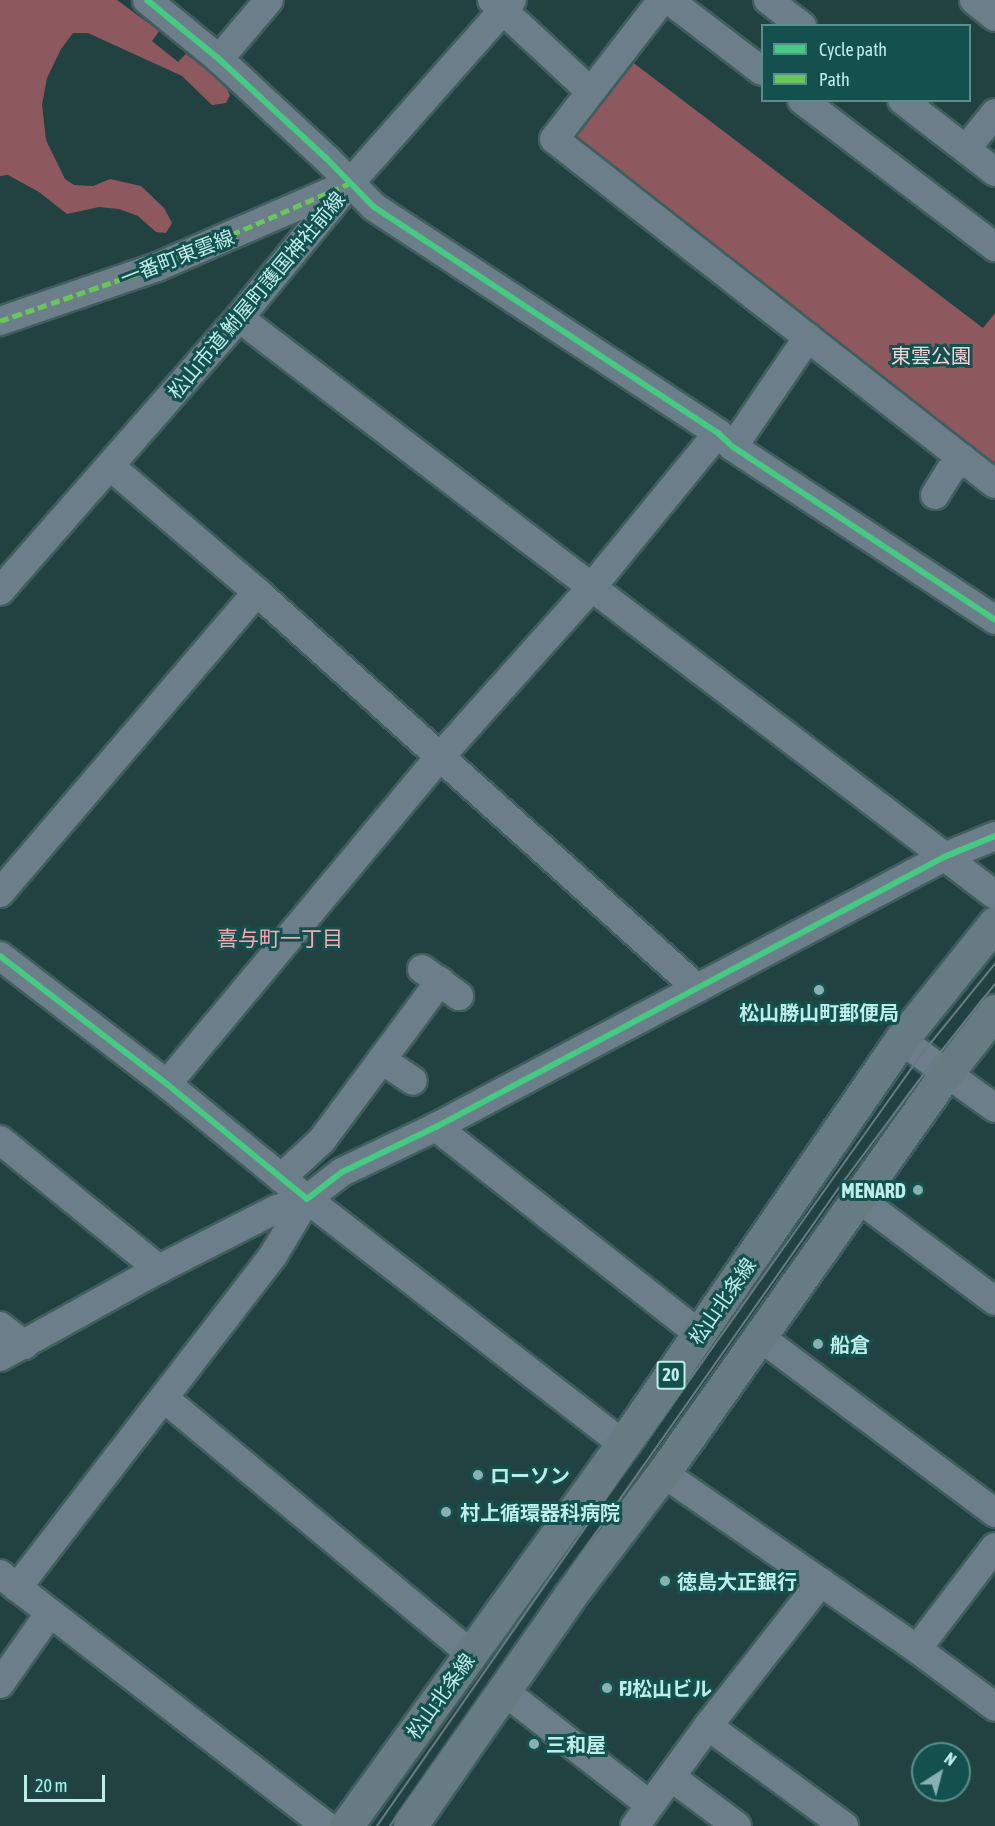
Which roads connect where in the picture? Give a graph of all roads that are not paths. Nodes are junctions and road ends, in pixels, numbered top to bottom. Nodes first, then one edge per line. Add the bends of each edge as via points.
1 (147, 0) edge
2 (269, 0) edge
3 (662, 0) edge
4 (669, 0) edge
5 (768, 0) edge
6 (974, 0) edge
7 (502, 4) edge
8 (995, 16) edge
9 (799, 24) edge
10 (219, 60) junction
11 (761, 70) edge
12 (590, 91) junction
13 (804, 102) edge
14 (905, 102) edge
15 (995, 113) edge
16 (966, 149) junction
17 (995, 172) edge
18 (350, 183) junction
19 (995, 248) edge
20 (239, 318) junction
21 (0, 321) edge
22 (808, 337) junction
23 (726, 440) junction
24 (963, 459) junction
25 (110, 466) junction
26 (995, 484) edge
27 (935, 495) dead end
28 (591, 588) junction
29 (0, 591) edge
30 (257, 592) junction
31 (995, 620) edge
32 (439, 758) junction
33 (995, 837) edge
34 (944, 857) junction
35 (0, 893) edge
36 (995, 895) edge
37 (995, 923) edge
38 (0, 956) edge
39 (440, 982) dead end
40 (697, 988) junction
41 (995, 1011) edge
42 (902, 1040) junction
43 (382, 1060) junction
44 (946, 1074) junction
45 (413, 1081) dead end
46 (167, 1084) junction
47 (995, 1108) edge
48 (436, 1127) junction
49 (0, 1140) edge
50 (281, 1178) junction
51 (858, 1198) junction
52 (307, 1199) junction
53 (159, 1269) junction
54 (995, 1301) edge
55 (0, 1326) edge
56 (699, 1334) junction
57 (760, 1337) junction
58 (12, 1351) edge
59 (165, 1399) junction
60 (623, 1444) junction
61 (663, 1473) junction
62 (995, 1513) edge
63 (995, 1546) edge
64 (8, 1581) edge
65 (821, 1582) junction
66 (50, 1614) junction
67 (917, 1649) junction
68 (471, 1654) junction
69 (0, 1684) edge
70 (504, 1691) junction
71 (995, 1707) edge
72 (708, 1726) junction
73 (671, 1777) junction
74 (643, 1815) edge
75 (326, 1826) edge
76 (346, 1826) edge
77 (410, 1826) edge
78 (737, 1826) edge
79 (844, 1826) edge

1 - 10 street
2 - 10 street
3 - 12 street
4 - 11 street
5 - 9 street
6 - 8 street
7 - 12 street
7 - 18 street, 松山市道 鮒屋町護国神社前線
10 - 18 street
12 - 22 street via 554,139
13 - 19 street
14 - 16 street
15 - 16 street
16 - 17 street
18 - 20 street, 松山市道 鮒屋町護国神社前線
18 - 21 street, 一番町東雲線 via 157,267
18 - 23 street via 374,207
20 - 25 street, 松山市道 鮒屋町護国神社前線
20 - 28 street
22 - 23 street
22 - 24 street
23 - 28 street
23 - 31 street
24 - 26 street
24 - 27 street
25 - 29 street, 松山市道 鮒屋町護国神社前線
25 - 30 street
28 - 32 street
28 - 34 street
30 - 32 street
30 - 35 street
32 - 40 street
32 - 46 street
33 - 34 street
34 - 36 street
34 - 40 street
37 - 42 main road, 松山北条線 / 20
38 - 46 street
39 - 43 street
40 - 48 street
41 - 44 main road, 20
42 - 44 street
42 - 56 main road, 松山北条線 / 20
43 - 45 street
43 - 50 street via 322,1140
44 - 47 street
44 - 51 main road, 20
46 - 50 street
48 - 52 street via 342,1172
48 - 56 street
49 - 53 street
50 - 52 street
51 - 54 street
51 - 57 main road, 20
52 - 53 street via 277,1209
52 - 59 street via 274,1254
52 - 60 street
53 - 58 street
55 - 58 street
56 - 60 main road, 松山北条線 / 20
57 - 61 main road, 20
57 - 62 street
59 - 64 street
59 - 68 street
60 - 68 main road, 松山北条線 / 20
61 - 65 street
61 - 70 main road, 20
63 - 67 street
64 - 66 street
65 - 67 street
65 - 72 street
66 - 69 street
66 - 75 street
67 - 71 street
68 - 76 main road, 松山北条線 / 20
70 - 74 street
70 - 77 main road, 20
72 - 73 street
72 - 79 street
73 - 74 street
73 - 78 street

